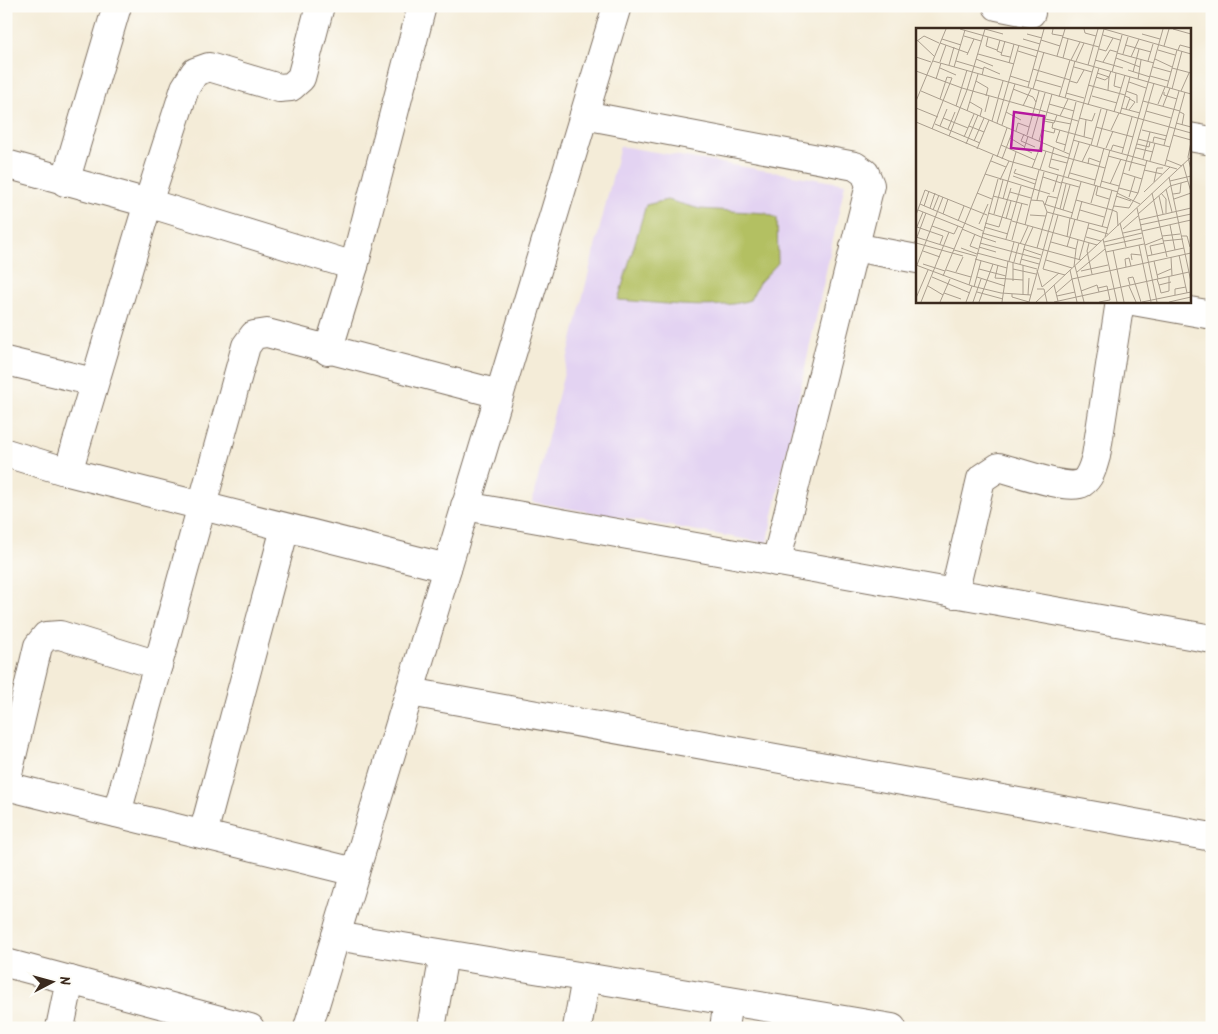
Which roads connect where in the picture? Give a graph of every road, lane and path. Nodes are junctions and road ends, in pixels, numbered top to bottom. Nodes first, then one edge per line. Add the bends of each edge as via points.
1 (117, 6) edge
2 (320, 6) edge
3 (422, 6) edge
4 (997, 6) edge
5 (615, 7) edge
6 (1031, 16) edge
7 (584, 115) junction
8 (1190, 137) edge
9 (1212, 141) edge
10 (6, 164) edge
11 (65, 182) junction
12 (148, 203) junction
13 (854, 247) junction
14 (916, 259) edge
15 (354, 266) junction
16 (1120, 302) edge
17 (1139, 302) edge
18 (1212, 315) edge
19 (328, 351) junction
20 (6, 361) edge
21 (94, 382) junction
22 (500, 394) junction
23 (6, 453) edge
24 (68, 472) junction
25 (465, 506) junction
26 (203, 507) junction
27 (286, 528) junction
28 (776, 562) junction
29 (447, 568) junction
30 (954, 594) junction
31 (1212, 639) edge
32 (158, 665) junction
33 (410, 692) junction
34 (6, 782) edge
35 (6, 786) edge
36 (117, 813) junction
37 (203, 834) junction
38 (1212, 837) edge
39 (355, 872) junction
40 (336, 936) junction
41 (444, 955) junction
42 (6, 963) edge
43 (586, 978) junction
44 (70, 980) junction
45 (728, 1001) junction
46 (865, 1026) edge
47 (60, 1028) edge
48 (250, 1028) edge
49 (308, 1028) edge
50 (431, 1028) edge
51 (577, 1028) edge
52 (724, 1028) edge
53 (892, 1028) edge

1 - 11 street
2 - 12 street via 300,78 291,87 279,88 209,67 195,72 185,88
3 - 15 street
4 - 6 street
5 - 7 street
7 - 13 street via 854,166 865,173 870,185
7 - 22 street
8 - 9 street
10 - 11 street
11 - 12 street
12 - 15 street
12 - 21 street
13 - 14 street
13 - 28 street
15 - 19 street
16 - 30 street via 1091,473 1081,484 1068,485 999,467 981,478
17 - 18 street
19 - 22 street
19 - 26 street via 267,333 254,335 246,346
20 - 21 street
21 - 24 street
22 - 25 street
23 - 24 street
24 - 26 street
25 - 28 street
25 - 29 street
26 - 27 street
26 - 32 street
27 - 29 street
27 - 37 street
28 - 30 street
29 - 33 street
30 - 31 street
32 - 34 street via 60,634 46,636 38,646
32 - 36 street
33 - 38 street
33 - 39 street
35 - 36 street
36 - 37 street
37 - 39 street
39 - 40 street
40 - 41 street
40 - 49 street
41 - 43 street
41 - 50 street
42 - 44 street
43 - 45 street
43 - 51 street
44 - 47 street
44 - 48 street
45 - 46 street
45 - 52 street
46 - 53 street

